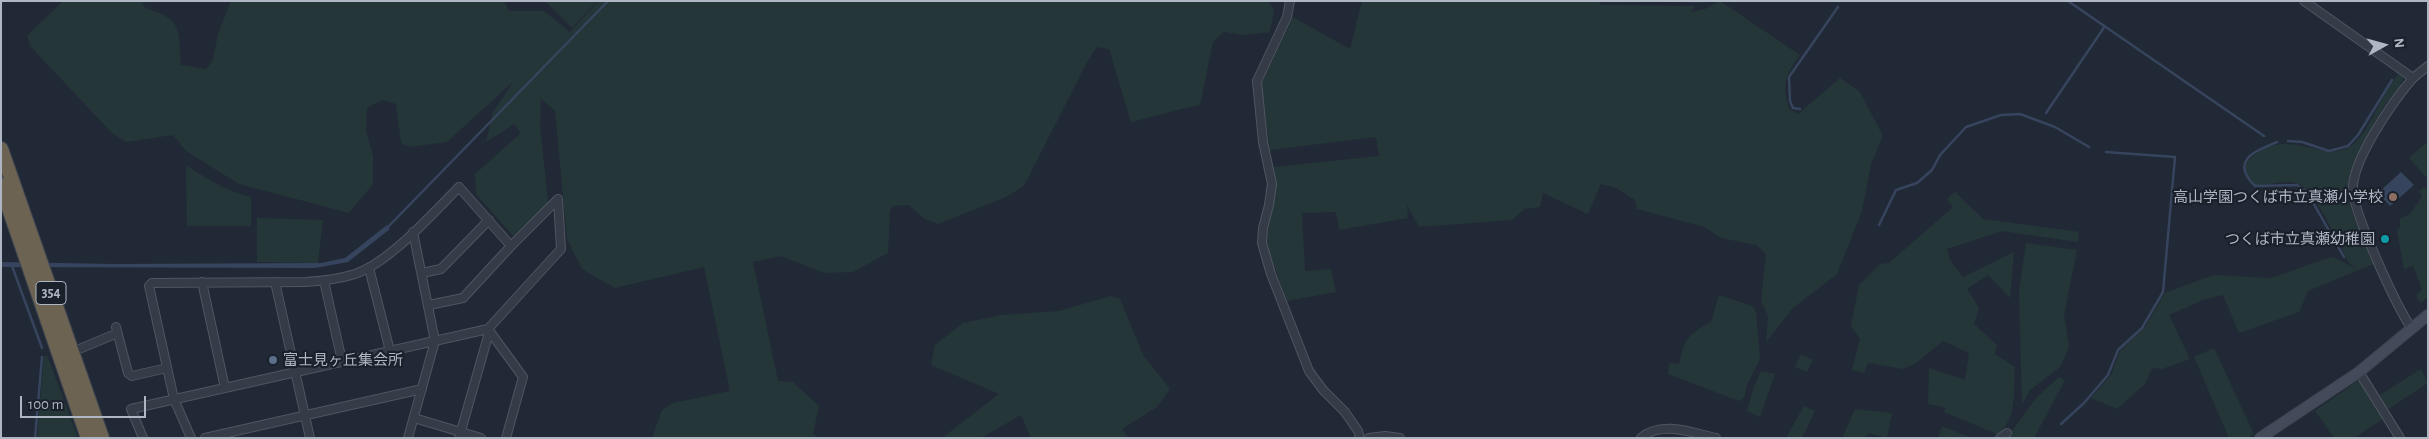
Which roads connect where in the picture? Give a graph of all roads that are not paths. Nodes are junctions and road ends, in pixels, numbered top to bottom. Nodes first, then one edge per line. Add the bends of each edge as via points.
1 (1290, 1) edge
2 (2304, 1) edge
3 (2428, 66) edge
4 (2413, 78) junction
5 (1, 149) edge
6 (1, 186) edge
7 (489, 220) junction
8 (413, 232) junction
9 (511, 246) junction
10 (369, 268) junction
11 (422, 273) junction
12 (324, 281) junction
13 (202, 282) junction
14 (275, 282) junction
15 (429, 305) junction
16 (2428, 315) edge
17 (116, 327) dead end
18 (488, 329) junction
19 (2412, 329) junction
20 (113, 335) dead end
21 (435, 341) junction
22 (390, 351) junction
23 (72, 352) junction
24 (342, 361) junction
25 (167, 368) junction
26 (295, 372) junction
27 (2358, 372) junction
28 (225, 388) junction
29 (422, 389) junction
30 (174, 399) junction
31 (305, 415) junction
32 (414, 418) junction
33 (460, 435) edge
34 (407, 437) edge
35 (88, 438) edge
36 (102, 438) edge
37 (143, 438) edge
38 (192, 438) edge
39 (205, 438) edge
40 (310, 438) edge
41 (481, 438) edge
42 (506, 438) edge
43 (1360, 438) edge
44 (1369, 438) edge
45 (1400, 438) edge
46 (1640, 438) edge
47 (1716, 438) edge
48 (2260, 438) edge
49 (2400, 438) edge

1 - 43 street via 1288,17 1257,81 1263,142 1272,184 1263,228 1265,256 1309,371 1345,412
2 - 4 street
3 - 4 street
4 - 19 street via 2380,122 2360,164 2353,191 2368,235
5 - 23 highway, 354
6 - 35 highway, 354
7 - 8 street via 459,187
7 - 9 street
7 - 11 street via 441,269
8 - 10 street
8 - 11 street
9 - 15 street via 463,298
9 - 18 street via 558,198 561,249
10 - 12 street
10 - 22 street
11 - 15 street
12 - 14 street
12 - 24 street
13 - 14 street
13 - 25 street via 152,282 149,286
13 - 28 street
14 - 26 street
15 - 21 street
16 - 19 street
17 - 25 street via 128,373 132,376
18 - 21 street
18 - 33 street
18 - 42 street via 523,377
19 - 27 street
20 - 23 street
21 - 22 street
21 - 29 street
22 - 24 street
23 - 36 highway, 354
24 - 26 street
25 - 30 street
26 - 28 street
26 - 31 street
27 - 48 street
27 - 49 street
28 - 30 street
29 - 31 street
29 - 32 street
30 - 37 street via 131,409
30 - 38 street
31 - 39 street
31 - 40 street
32 - 33 street
32 - 34 street
33 - 41 street
44 - 45 street
46 - 47 street via 1653,430 1663,429

